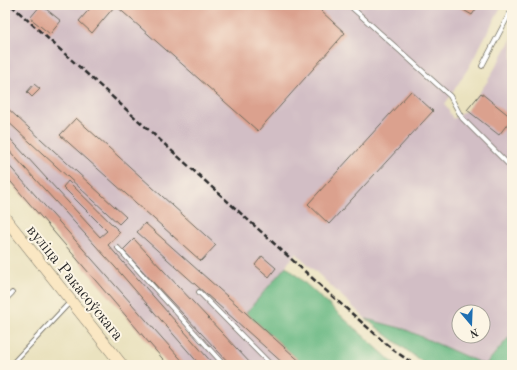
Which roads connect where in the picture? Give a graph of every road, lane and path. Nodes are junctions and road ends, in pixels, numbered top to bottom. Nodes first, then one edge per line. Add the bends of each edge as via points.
1 (349, 5) edge
2 (512, 9) edge
3 (482, 66) dead end
4 (512, 168) edge
5 (5, 218) edge
6 (118, 248) dead end
7 (199, 292) dead end
8 (12, 293) dead end
9 (5, 300) edge
10 (71, 301) junction
11 (11, 365) edge
12 (122, 365) edge
13 (224, 365) edge
14 (271, 365) edge

1 - 4 lane via 450,96 462,118
2 - 3 lane
5 - 10 main road, вуліца Ракасоўскага
6 - 13 lane
7 - 14 lane
8 - 9 lane
10 - 11 lane
10 - 12 main road, вуліца Ракасоўскага

